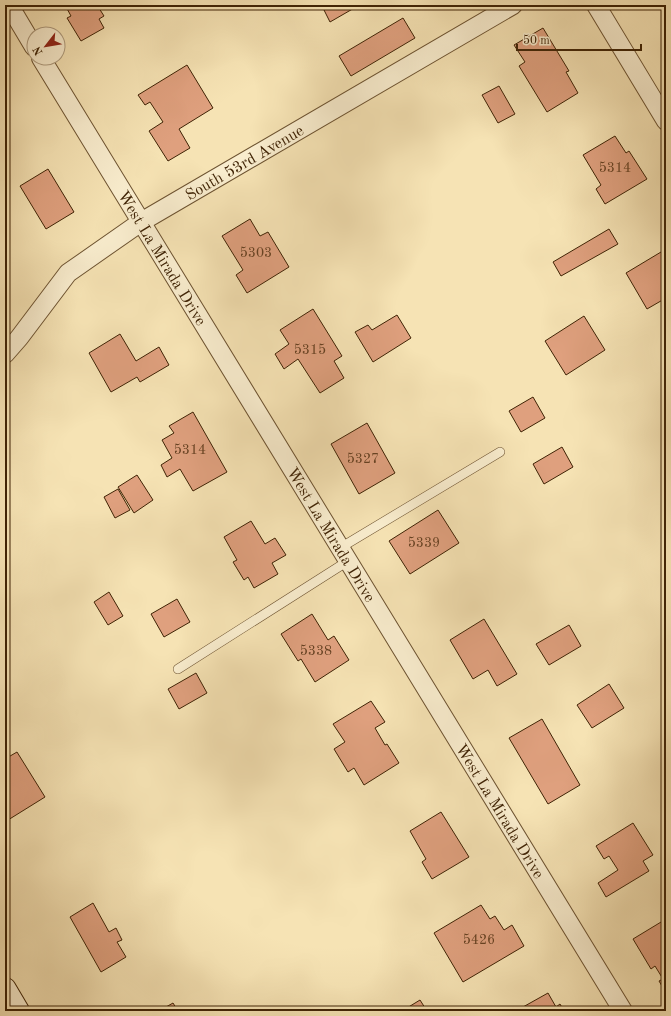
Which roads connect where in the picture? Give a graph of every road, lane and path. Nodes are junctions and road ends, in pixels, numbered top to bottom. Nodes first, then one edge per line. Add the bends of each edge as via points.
1 (9, 5) edge
2 (513, 5) edge
3 (596, 5) edge
4 (26, 34) edge
5 (46, 66) edge
6 (666, 121) edge
7 (141, 222) junction
8 (5, 354) edge
9 (500, 452) dead end
10 (344, 554) junction
11 (178, 669) dead end
12 (5, 989) edge
13 (18, 1011) edge
14 (623, 1011) edge

1 - 4 street
2 - 7 street, South 53rd Avenue
3 - 6 street
5 - 7 street, West La Mirada Drive
7 - 8 street, South 53rd Avenue via 68,273 20,338
7 - 10 street, West La Mirada Drive
9 - 10 lane
10 - 11 lane
10 - 14 street, West La Mirada Drive
12 - 13 main road

